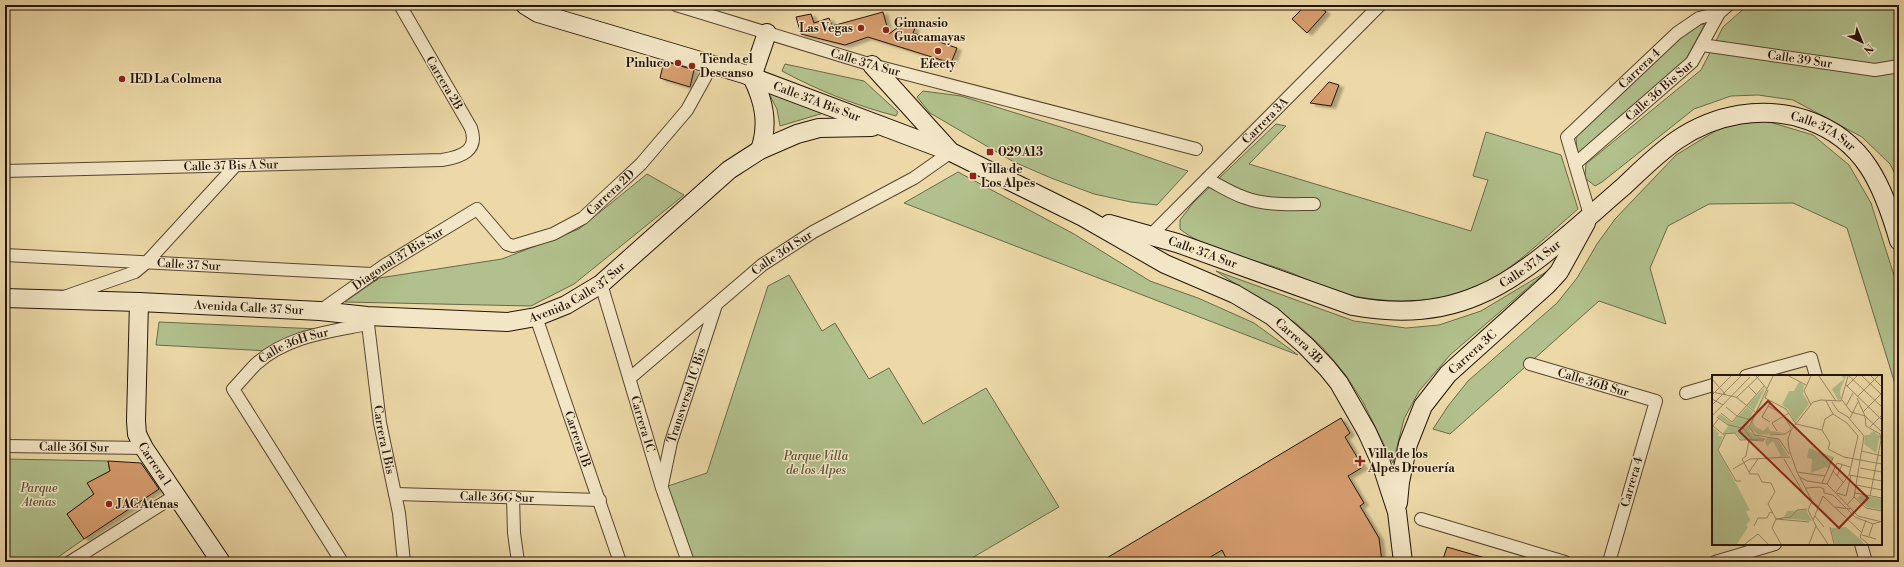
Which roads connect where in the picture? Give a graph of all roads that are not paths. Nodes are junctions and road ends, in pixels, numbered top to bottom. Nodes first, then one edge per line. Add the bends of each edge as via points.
1 (400, 5) edge
2 (525, 5) edge
3 (676, 5) edge
4 (1380, 5) edge
5 (1721, 8) edge
6 (767, 33) junction
7 (1702, 45) junction
8 (713, 63) junction
9 (872, 65) junction
10 (1899, 66) edge
11 (752, 77) junction
12 (882, 127) junction
13 (1196, 149) dead end
14 (760, 150) junction
15 (951, 152) junction
16 (458, 158) joint
17 (1575, 164) junction
18 (236, 166) junction
19 (5, 171) edge
20 (1207, 179) junction
21 (1314, 204) dead end
22 (477, 209) joint
23 (1590, 215) junction
24 (1083, 217) junction
25 (1898, 231) edge
26 (1150, 236) junction
27 (5, 255) edge
28 (147, 262) junction
29 (372, 274) junction
30 (601, 284) junction
31 (5, 298) edge
32 (55, 300) junction
33 (139, 302) junction
34 (716, 304) junction
35 (320, 311) junction
36 (536, 317) junction
37 (367, 320) junction
38 (1530, 364) dead end
39 (1750, 375) edge
40 (1816, 375) edge
41 (630, 378) junction
42 (1712, 385) edge
43 (1686, 393) dead end
44 (1656, 401) joint
45 (5, 446) edge
46 (144, 448) junction
47 (662, 488) junction
48 (395, 494) junction
49 (176, 495) junction
50 (513, 497) junction
51 (600, 500) junction
52 (1398, 512) junction
53 (1421, 519) dead end
54 (1772, 545) edge
55 (1861, 545) edge
56 (70, 562) edge
57 (222, 562) edge
58 (342, 562) edge
59 (404, 562) edge
60 (518, 562) edge
61 (620, 562) edge
62 (688, 562) edge
63 (1404, 562) edge
64 (1565, 562) edge
65 (1609, 562) edge
66 (1715, 562) edge
67 (1866, 562) edge

1 - 16 street, Carrera 2B via 471,128 471,146
2 - 8 main road via 538,12
3 - 6 street, Calle 37A Sur
4 - 20 street, Carrera 3A
5 - 7 street, Calle 36 Bis Sur
5 - 17 street, Carrera 4 via 1699,18 1677,33 1567,137
6 - 9 street, Calle 37A Sur
6 - 11 main road
7 - 10 street, Calle 39 Sur via 1875,70
7 - 17 street, Calle 36 Bis Sur via 1692,62
8 - 11 main road
8 - 22 street, Carrera 2D via 687,110 641,164 583,218 552,234 513,246 507,244
9 - 13 street, Calle 37A Sur
9 - 15 main road
11 - 12 main road, Calle 37A Bis Sur
11 - 14 main road via 762,100 766,122
12 - 14 main road, Avenida Calle 37 Sur via 818,128
12 - 15 main road, Avenida Calle 37 Sur
14 - 30 main road, Avenida Calle 37 Sur via 729,170
15 - 24 main road, Avenida Calle 37 Sur
15 - 34 street, Calle 36I Sur via 914,178 794,244 762,265
16 - 18 street, Calle 37 Bis A Sur
17 - 23 street
18 - 19 street, Calle 37 Bis A Sur
18 - 28 street
20 - 21 street via 1257,201 1272,204
20 - 26 street, Carrera 3A
22 - 29 street, Diagonal 37 Bis Sur
23 - 25 main road, Calle 37A Sur via 1685,135 1730,116 1773,112 1818,124 1840,136 1856,150 1880,187
23 - 26 main road, Calle 37A Sur via 1524,269 1481,295 1454,305 1429,310 1381,311 1353,306 1177,243
23 - 52 main road, Carrera 3C via 1568,257 1553,278 1448,374 1423,406 1408,444 1400,482
24 - 26 main road, Calle 37A Sur
24 - 52 main road, Carrera 3B via 1165,264 1250,302 1287,327 1327,368 1348,398 1367,432
27 - 28 street, Calle 37 Sur
28 - 29 street, Calle 37 Sur
28 - 32 street via 135,272
29 - 35 street, Diagonal 37 Bis Sur
30 - 36 main road, Avenida Calle 37 Sur via 566,305
30 - 41 street, Carrera 1C
31 - 32 main road, Avenida Calle 37 Sur
32 - 33 main road, Avenida Calle 37 Sur
33 - 35 main road, Avenida Calle 37 Sur
33 - 46 main road, Carrera 1 via 136,427
34 - 41 street, Calle 36I Sur
34 - 47 street, Transversal 1C Bis via 671,442
35 - 37 main road, Avenida Calle 37 Sur
36 - 37 main road, Avenida Calle 37 Sur via 508,322
36 - 51 street, Carrera 1B
37 - 48 street, Carrera 1 Bis via 380,423
37 - 58 street, Calle 36H Sur via 285,344 256,364 233,390
38 - 44 street, Calle 36B Sur
39 - 40 street via 1811,358
41 - 47 street, Carrera 1C
42 - 43 street
44 - 65 street, Carrera 4
45 - 46 street, Calle 36I Sur
46 - 49 main road, Carrera 1
47 - 62 street, Carrera 1C
48 - 50 street, Calle 36G Sur
48 - 59 street, Carrera 1 Bis
49 - 56 street
49 - 57 main road, Carrera 1
50 - 51 street, Calle 36G Sur
50 - 60 street
51 - 61 street, Carrera 1B
52 - 63 main road, Carrera 3B
53 - 64 street
54 - 66 street
55 - 67 street

